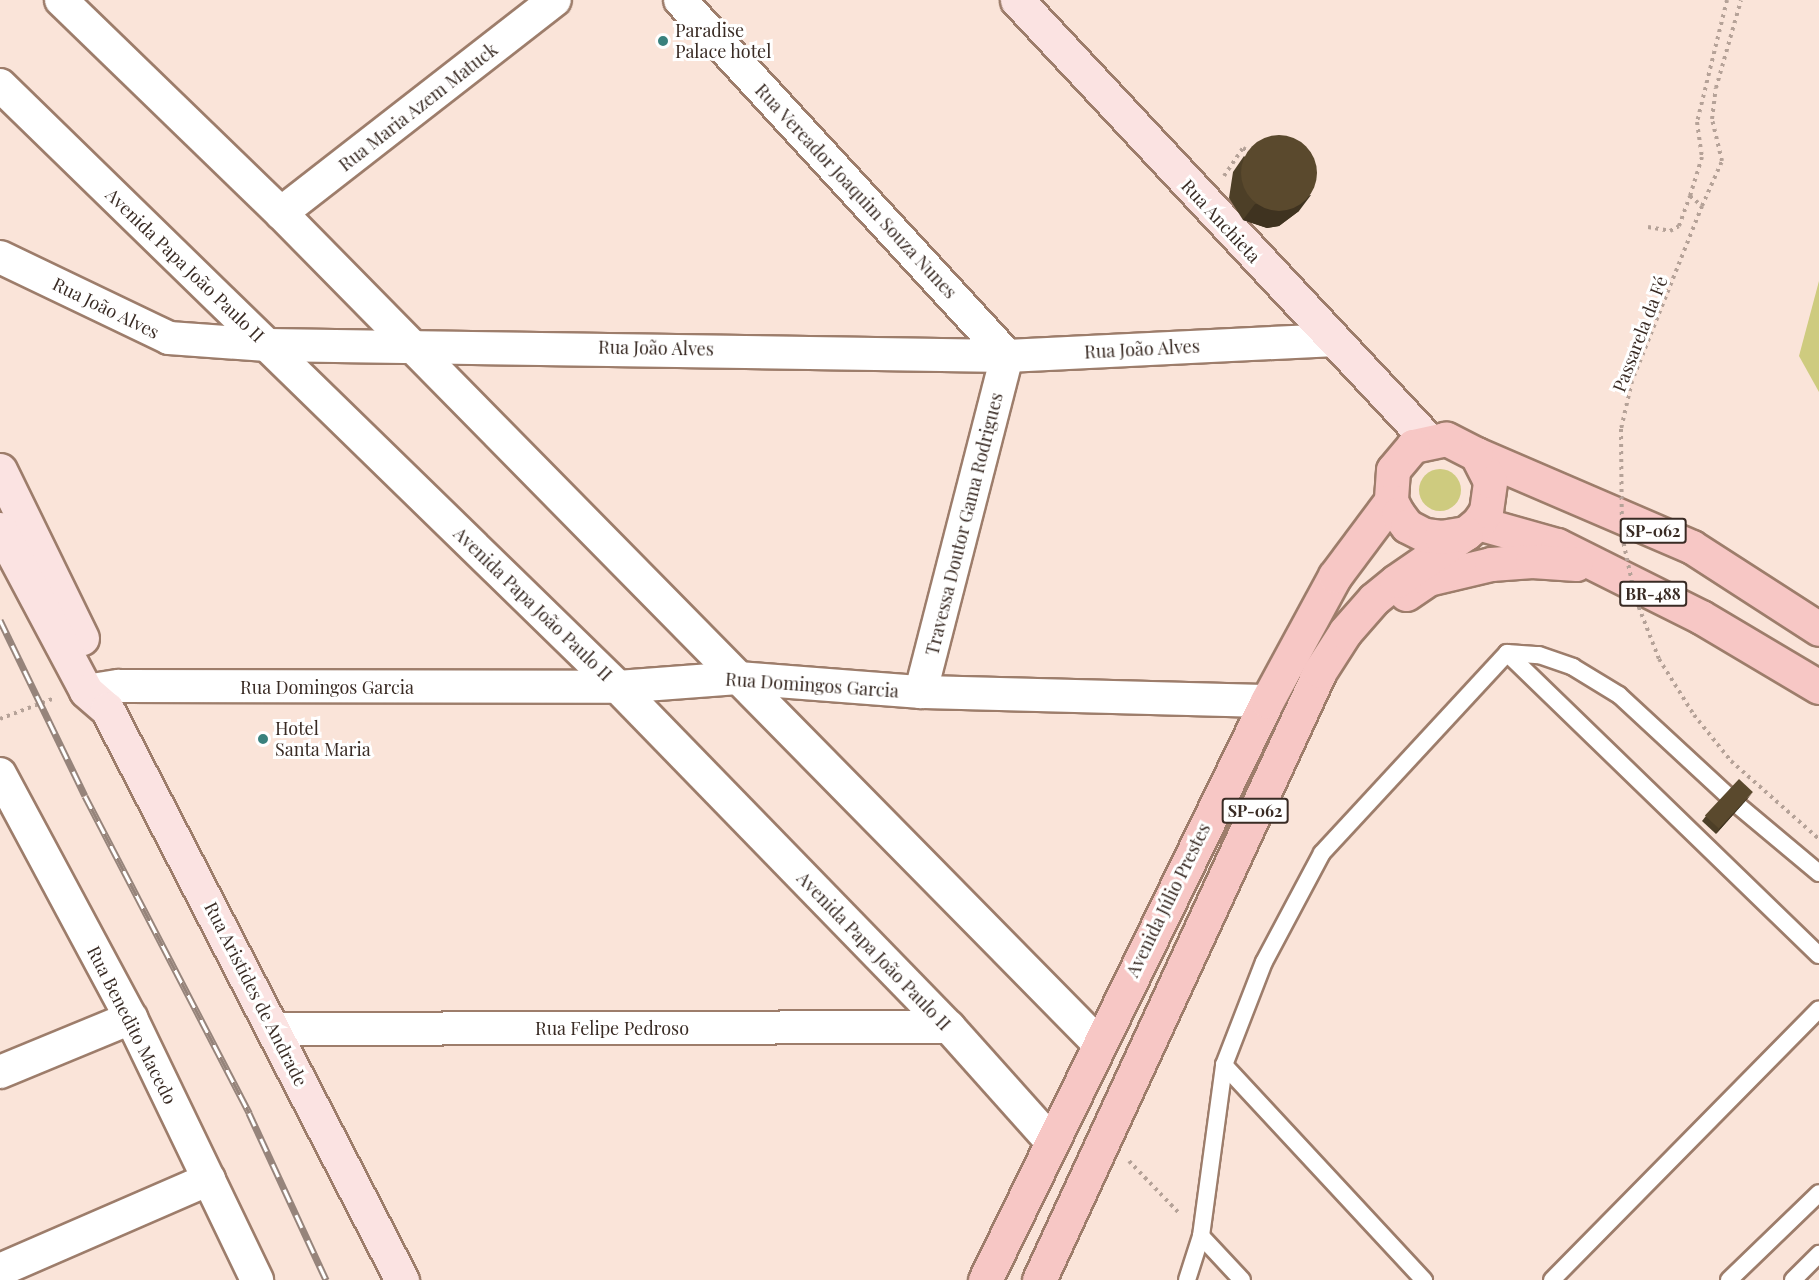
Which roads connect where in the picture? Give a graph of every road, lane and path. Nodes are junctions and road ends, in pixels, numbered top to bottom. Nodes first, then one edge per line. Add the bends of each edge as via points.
1 (61, 0) edge
2 (555, 0) edge
3 (680, 0) edge
4 (1017, 0) edge
5 (1727, 0) edge
6 (1741, 0) edge
7 (0, 85) edge
8 (1251, 154) edge
9 (1690, 196) junction
10 (1702, 206) junction
11 (1210, 210) junction
12 (280, 213) junction
13 (1648, 227) dead end
14 (0, 257) edge
15 (1331, 340) junction
16 (409, 344) junction
17 (267, 345) junction
18 (1007, 356) junction
19 (1428, 440) junction
20 (1476, 454) junction
21 (0, 470) edge
22 (1391, 501) junction
23 (1472, 528) junction
24 (0, 529) edge
25 (1595, 566) junction
26 (1819, 629) edge
27 (1507, 653) junction
28 (1320, 671) junction
29 (738, 678) junction
30 (618, 687) junction
31 (1819, 687) edge
32 (921, 692) junction
33 (100, 695) junction
34 (1267, 701) junction
35 (0, 719) edge
36 (0, 774) edge
37 (1726, 794) edge
38 (1740, 807) edge
39 (1819, 839) edge
40 (1819, 873) edge
41 (1819, 955) edge
42 (1819, 1009) edge
43 (131, 1018) junction
44 (949, 1027) junction
45 (275, 1029) junction
46 (1104, 1032) junction
47 (1150, 1040) junction
48 (1224, 1065) junction
49 (0, 1072) edge
50 (1105, 1136) junction
51 (1050, 1140) junction
52 (209, 1179) junction
53 (1819, 1193) edge
54 (1201, 1236) junction
55 (1819, 1254) edge
56 (0, 1270) edge
57 (257, 1280) edge
58 (402, 1280) edge
59 (984, 1280) edge
60 (1039, 1280) edge
61 (1186, 1280) edge
62 (1242, 1280) edge
63 (1424, 1280) edge
64 (1552, 1280) edge
65 (1729, 1280) edge
66 (1793, 1280) edge

1 - 12 street
2 - 12 street, Rua Maria Azem Matuck
3 - 18 street, Rua Vereador Joaquim Souza Nunes
4 - 11 main road, Rua Anchieta
5 - 9 path via 1698,122 1702,157
6 - 10 path, Passarela da Fé via 1713,109 1722,161
7 - 17 street, Avenida Papa João Paulo II
8 - 11 path via 1243,148 1225,174
9 - 10 path
9 - 13 path via 1679,226 1670,231
10 - 39 path, Passarela da Fé, bridge via 1632,381 1621,429 1622,536 1636,600 1659,659 1694,715 1731,761
11 - 15 main road, Rua Anchieta
12 - 16 street
14 - 17 street, Rua João Alves via 169,338
15 - 18 street, Rua João Alves
15 - 19 main road, Rua Anchieta
16 - 17 street, Rua João Alves
16 - 18 street, Rua João Alves
16 - 29 street
17 - 30 street, Avenida Papa João Paulo II
18 - 32 street, Travessa Doutor Gama Rodrigues
19 - 20 main road, SP-062 via 1446,439
19 - 22 main road via 1413,446 1393,470
20 - 23 main road via 1490,481 1488,503
20 - 26 main road, SP-062 via 1692,547
21 - 33 main road, Rua Aristides de Andrade
22 - 23 main road via 1407,526 1425,535
22 - 34 main road, Avenida Júlio Prestes / SP-062 via 1335,576
23 - 25 main road, BR-488 via 1557,545
23 - 28 main road, SP-062 via 1374,599 1344,632
24 - 33 main road, Rua Aristides de Andrade
25 - 28 main road via 1532,561 1491,564 1428,579 1391,603
25 - 31 main road, BR-488 via 1701,617
27 - 37 lane via 1539,655 1573,667 1619,695
27 - 41 lane
27 - 48 lane via 1322,853 1264,962
28 - 47 main road, SP-062
29 - 30 street, Rua Domingos Garcia
29 - 32 street, Rua Domingos Garcia
29 - 46 street
30 - 33 street, Rua Domingos Garcia
30 - 44 street, Avenida Papa João Paulo II
32 - 34 street, Rua Domingos Garcia
33 - 35 path via 43,702
33 - 45 main road, Rua Aristides de Andrade
34 - 46 main road, Avenida Júlio Prestes / SP-062
36 - 43 street, Rua Benedito Macedo
38 - 40 lane
42 - 64 lane
43 - 49 street
43 - 52 street, Rua Benedito Macedo
44 - 45 street, Rua Felipe Pedroso
44 - 51 street, Avenida Papa João Paulo II
45 - 58 main road, Rua Aristides de Andrade
46 - 47 main road
46 - 51 main road, Avenida Júlio Prestes / SP-062
47 - 50 main road, SP-062
48 - 54 lane
48 - 63 lane
50 - 54 path
50 - 60 main road, SP-062
51 - 59 main road, Avenida Júlio Prestes / SP-062
52 - 56 street
52 - 57 street, Rua Benedito Macedo
53 - 65 lane
54 - 61 lane
54 - 62 lane
55 - 66 lane

